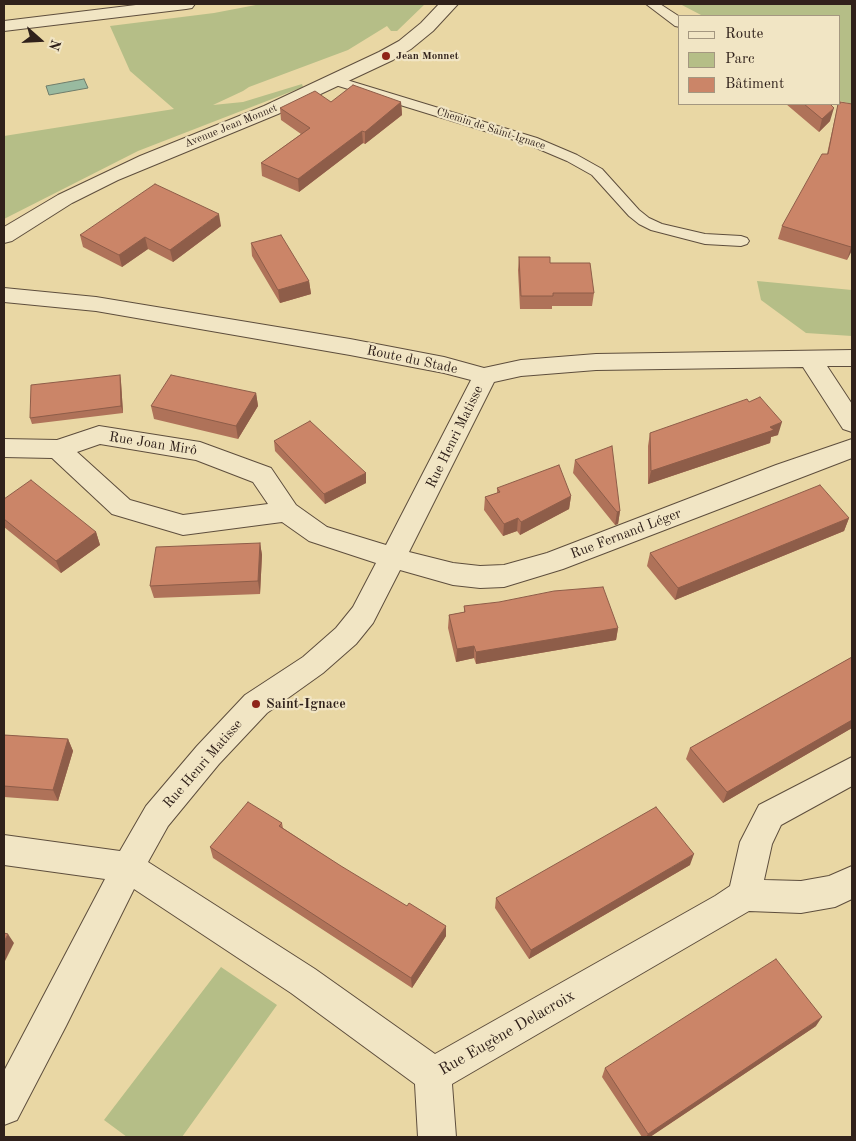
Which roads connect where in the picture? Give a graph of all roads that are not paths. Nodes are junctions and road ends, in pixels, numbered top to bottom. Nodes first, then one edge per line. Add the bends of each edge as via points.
1 (186, 4) edge
2 (449, 4) edge
3 (652, 4) edge
4 (678, 22) edge
5 (4, 26) edge
6 (337, 81) junction
7 (4, 236) edge
8 (741, 241) dead end
9 (4, 274) edge
10 (4, 293) edge
11 (852, 358) edge
12 (810, 359) junction
13 (484, 376) junction
14 (852, 423) edge
15 (4, 448) edge
16 (852, 448) edge
17 (58, 449) junction
18 (287, 512) junction
19 (394, 558) junction
20 (852, 770) edge
21 (4, 850) edge
22 (128, 867) junction
23 (852, 881) edge
24 (744, 895) junction
25 (434, 1075) junction
26 (4, 1107) edge
27 (437, 1137) edge

1 - 5 street
2 - 6 street, Avenue Jean Monnet via 405,45
3 - 4 lane
6 - 7 street, Avenue Jean Monnet via 112,176 56,204
6 - 8 lane, Chemin de Saint-Ignace via 532,141 572,158 598,172 634,213 657,227 705,240
9 - 10 street via 8,280
10 - 13 street, Route du Stade via 96,304 368,351
11 - 12 street, Route du Stade
12 - 13 street, Route du Stade via 596,362 521,368
12 - 14 street
13 - 19 street, Rue Henri Matisse
15 - 17 street, Rue Joan Mirô
16 - 19 street, Rue Fernand Léger via 553,562 504,576 453,574
17 - 18 street via 121,507 183,525
17 - 18 street, Rue Joan Mirô via 99,435 200,451 262,475
18 - 19 street, Rue Joan Mirô via 318,534
19 - 22 street, Rue Henri Matisse via 363,615 346,636 312,665 256,704 157,816
20 - 24 street via 770,815 756,842
21 - 22 street
22 - 25 street, Rue Eugène Delacroix via 302,981
22 - 26 street, Rue Henri Matisse
23 - 24 street via 835,891 801,898
24 - 25 street, Rue Eugène Delacroix
25 - 27 street

